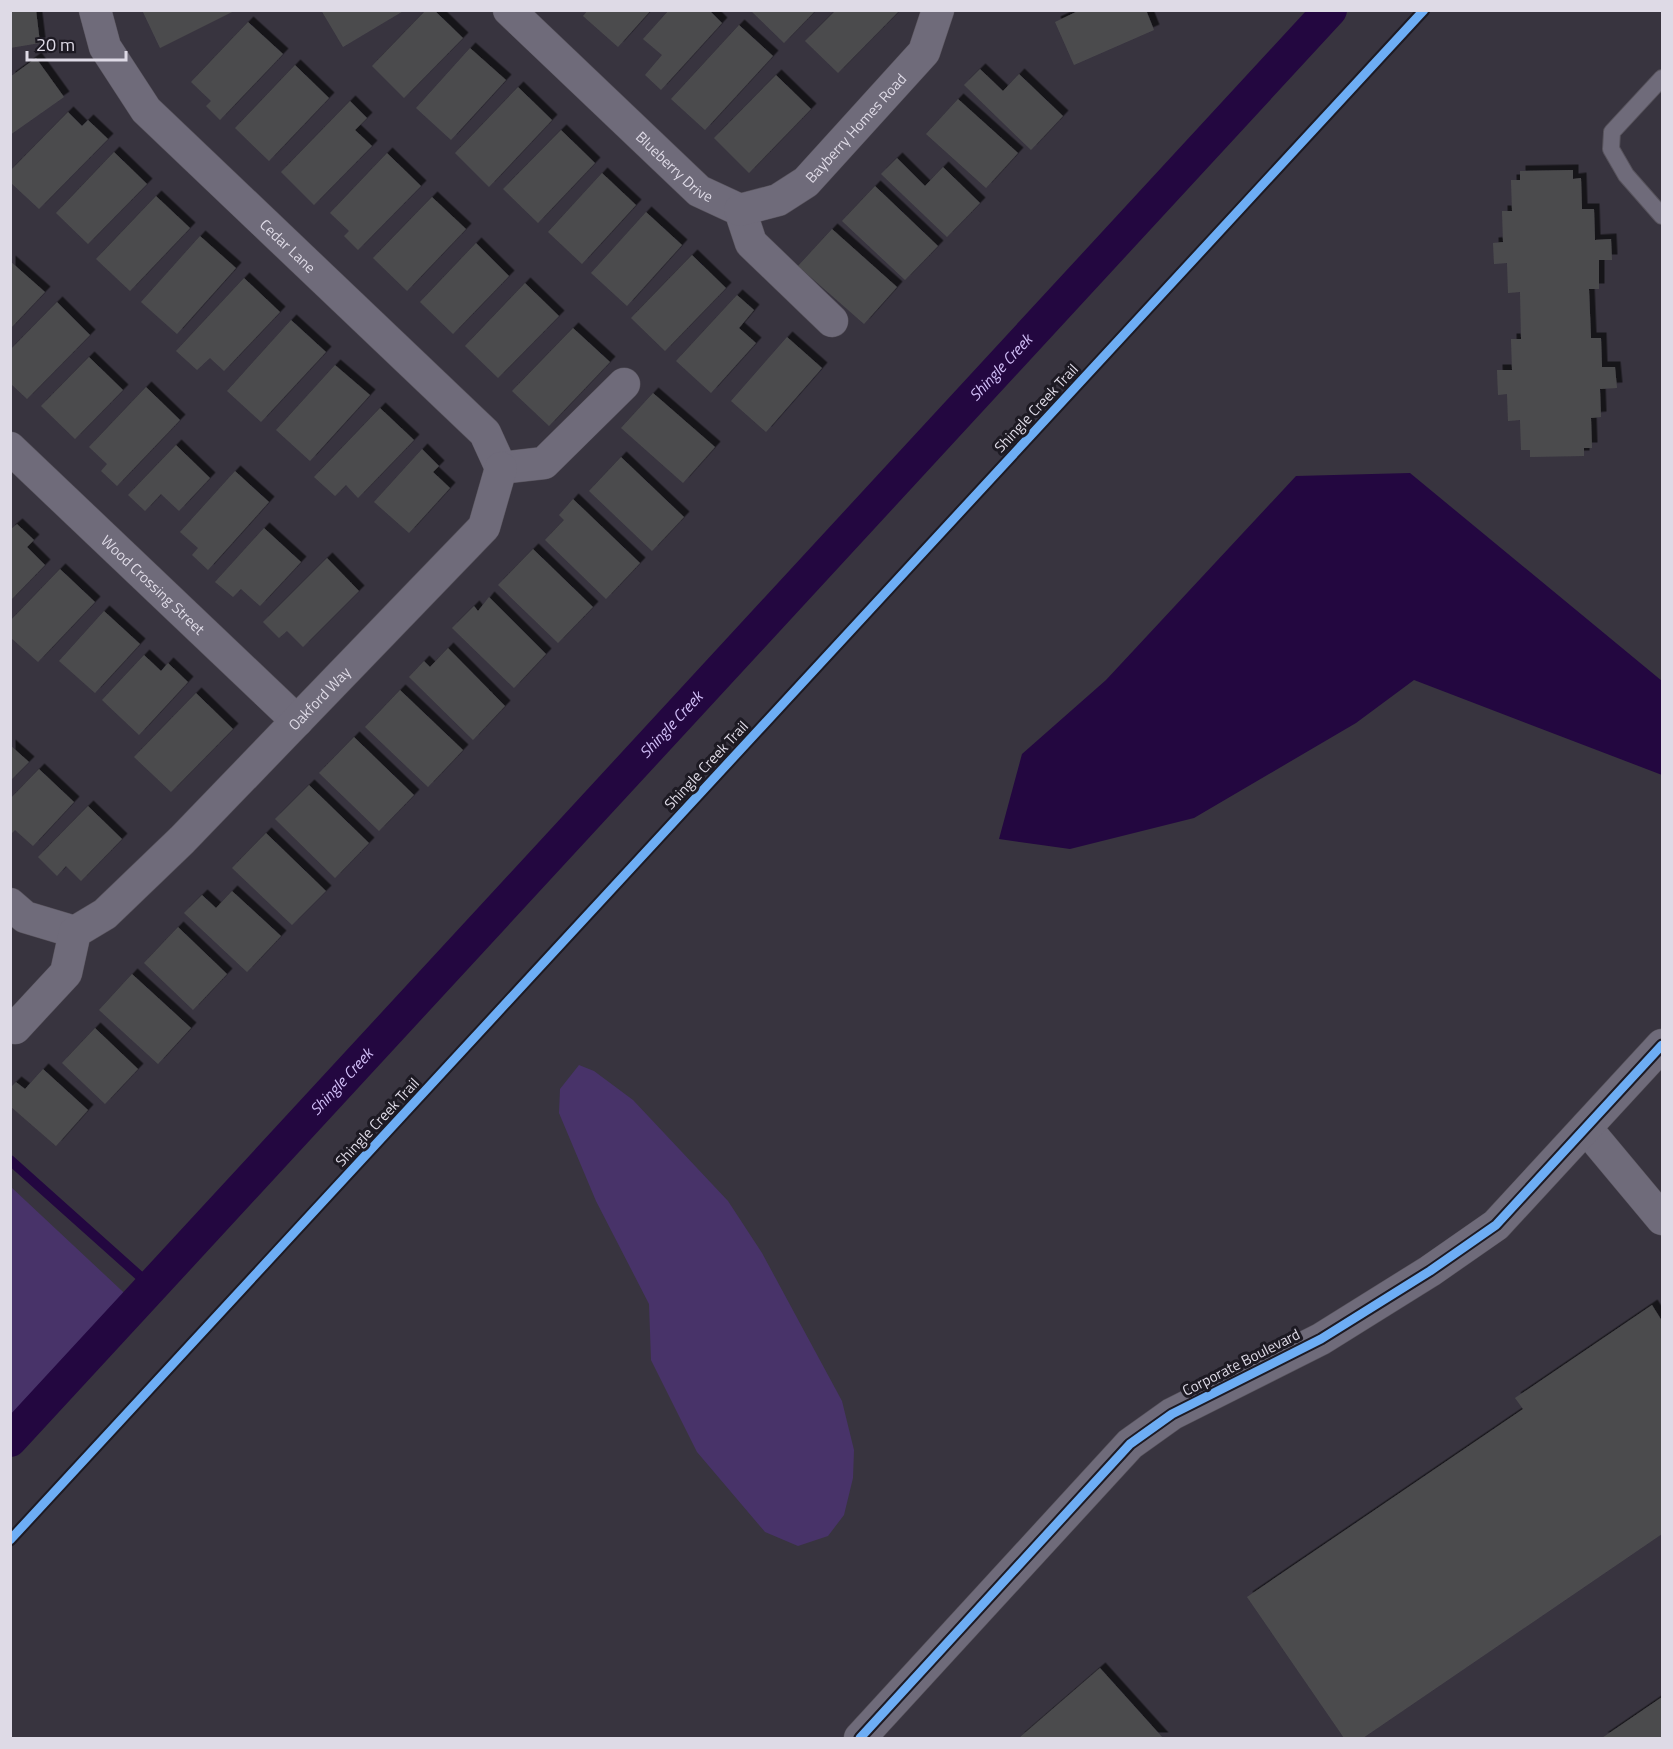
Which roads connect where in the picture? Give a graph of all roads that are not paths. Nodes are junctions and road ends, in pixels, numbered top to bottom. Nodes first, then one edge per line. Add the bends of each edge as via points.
1 (95, 10) edge
2 (509, 10) edge
3 (938, 10) edge
4 (1662, 78) edge
5 (740, 210) junction
6 (1662, 216) edge
7 (832, 321) dead end
8 (624, 384) dead end
9 (10, 448) edge
10 (501, 468) junction
11 (297, 721) junction
12 (10, 904) edge
13 (75, 932) junction
14 (15, 1028) dead end
15 (1662, 1045) edge
16 (1586, 1128) junction
17 (1662, 1219) edge
18 (860, 1738) edge

1 - 10 street, Cedar Lane via 105,47 146,110 485,433
2 - 5 street, Blueberry Drive via 699,190
3 - 5 street, Bayberry Homes Road via 924,52 806,182 778,200
4 - 6 lane via 1612,132 1611,149 1626,175
5 - 7 street via 751,243
8 - 10 street via 543,463
9 - 11 street, Wood Crossing Street
10 - 11 street, Oakford Way via 484,527
11 - 13 street, Oakford Way via 105,914
12 - 13 street via 25,917
13 - 14 street via 66,973
15 - 16 street, Corporate Boulevard
16 - 17 street
16 - 18 street, Corporate Boulevard via 1496,1225 1430,1271 1321,1339 1172,1414 1130,1444

